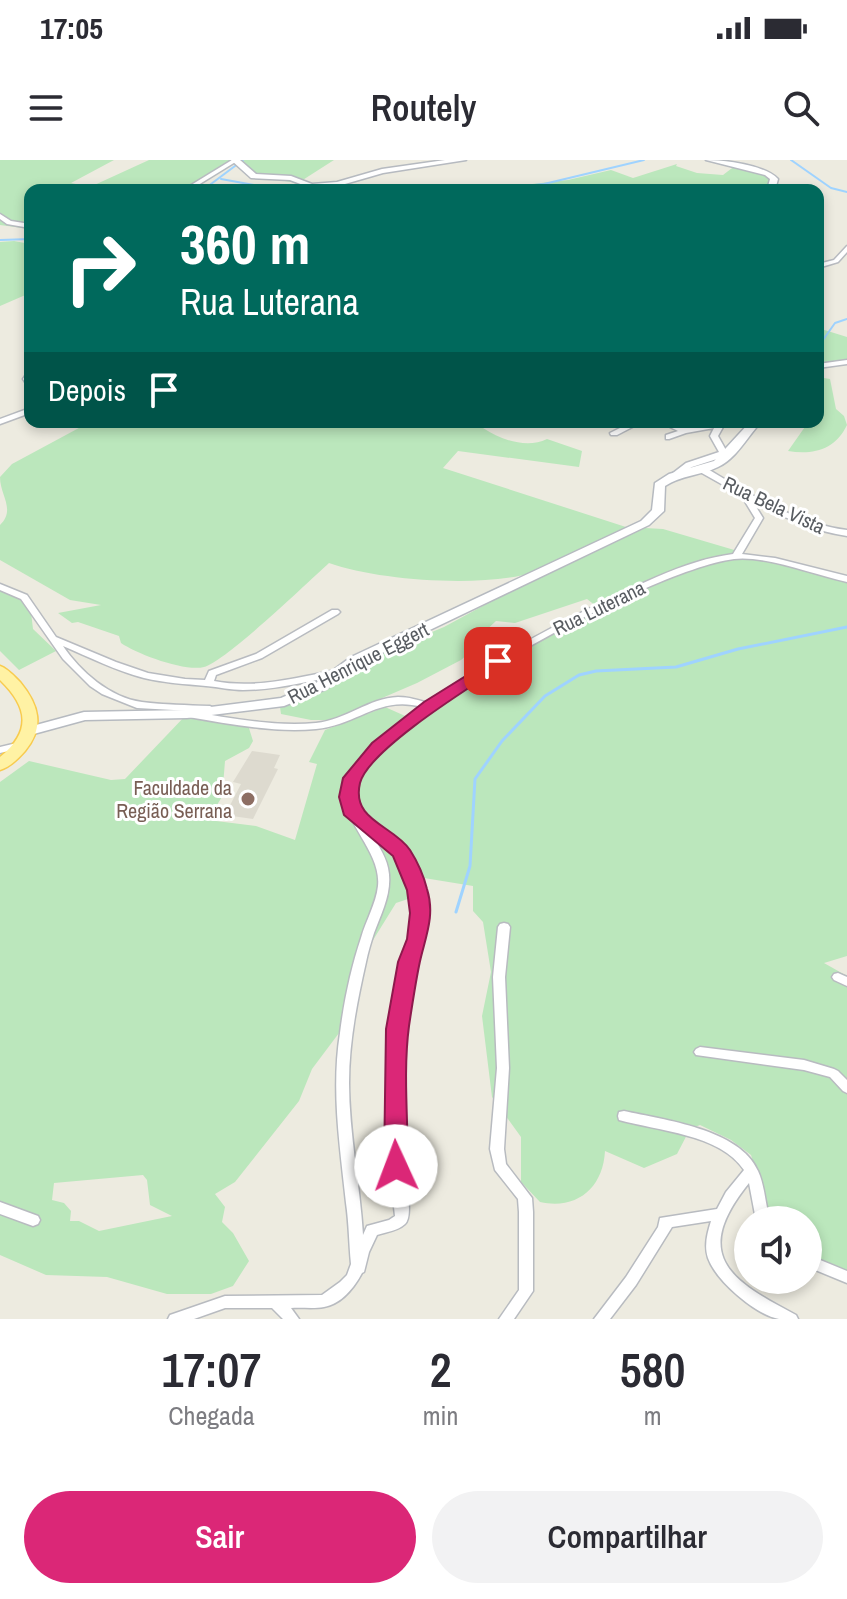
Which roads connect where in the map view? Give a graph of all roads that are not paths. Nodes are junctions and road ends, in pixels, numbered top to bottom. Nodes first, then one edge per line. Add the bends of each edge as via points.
1 (462, 160) edge
2 (710, 160) edge
3 (237, 162) edge
4 (197, 184) edge
5 (301, 184) edge
6 (329, 184) edge
7 (773, 184) edge
8 (0, 216) edge
9 (24, 225) edge
10 (847, 248) edge
11 (824, 264) edge
12 (847, 362) edge
13 (824, 365) edge
14 (24, 412) edge
15 (0, 422) edge
16 (625, 428) edge
17 (677, 428) edge
18 (702, 428) edge
19 (718, 428) edge
20 (748, 428) edge
21 (684, 431) junction
22 (614, 433) dead end
23 (669, 437) dead end
24 (703, 470) junction
25 (676, 475) junction
26 (745, 495) junction
27 (847, 533) edge
28 (737, 555) junction
29 (847, 579) edge
30 (0, 587) edge
31 (335, 612) dead end
32 (53, 638) junction
33 (0, 671) edge
34 (338, 673) junction
35 (209, 683) junction
36 (430, 706) junction
37 (232, 711) junction
38 (187, 714) junction
39 (26, 738) junction
40 (0, 750) edge
41 (0, 765) edge
42 (354, 815) junction
43 (504, 927) dead end
44 (700, 1052) dead end
45 (847, 1088) edge
46 (624, 1116) dead end
47 (752, 1170) junction
48 (760, 1206) edge
49 (0, 1208) edge
50 (719, 1214) junction
51 (33, 1220) dead end
52 (822, 1267) edge
53 (359, 1268) junction
54 (847, 1277) edge
55 (275, 1301) junction
56 (175, 1319) edge
57 (292, 1319) edge
58 (506, 1319) edge
59 (601, 1319) edge
60 (791, 1319) edge

1 - 6 street via 377,171
2 - 7 street via 768,173
3 - 4 street
3 - 5 street via 254,176 291,178
8 - 9 street
10 - 11 street via 836,261
12 - 13 street
14 - 15 street
16 - 22 street
17 - 21 street
18 - 21 street
19 - 25 street via 714,436 723,452
20 - 24 street via 724,459
21 - 23 street
24 - 25 street
24 - 26 street, Rua Bela Vista
25 - 34 street, Rua Henrique Eggert via 659,485 658,511 645,523
26 - 27 street, Rua Bela Vista via 830,531
26 - 28 street via 759,518
28 - 29 street
28 - 36 street, Rua Luterana via 699,562 557,627
30 - 32 street via 24,597
31 - 35 street via 259,656 218,669
32 - 35 street via 139,676
32 - 37 street via 93,684 117,698 137,705
33 - 39 main road via 29,702
34 - 35 street via 274,685
34 - 37 street, Rua Henrique Eggert via 284,702
36 - 38 street via 387,700 335,722 308,727
36 - 42 street, Rua Luterana via 361,764 348,797
37 - 38 street, Rua Henrique Eggert
38 - 39 street, Rua Henrique Eggert via 84,716
39 - 40 street
39 - 41 main road
42 - 53 street via 380,856 384,879 349,1012 343,1056 347,1166
42 - 53 street via 402,852 421,913 401,1000 396,1055 394,1147 402,1219 372,1230
43 - 58 street via 497,1149 500,1166 525,1198 526,1291
44 - 45 street via 804,1065 834,1074
46 - 47 street via 705,1136 735,1152
47 - 48 street
47 - 50 street
49 - 51 street
50 - 59 street via 665,1222 631,1281
50 - 60 street via 710,1241 713,1260 750,1298
52 - 54 street
53 - 55 street via 346,1288 324,1301
55 - 56 street via 225,1302
55 - 57 street

